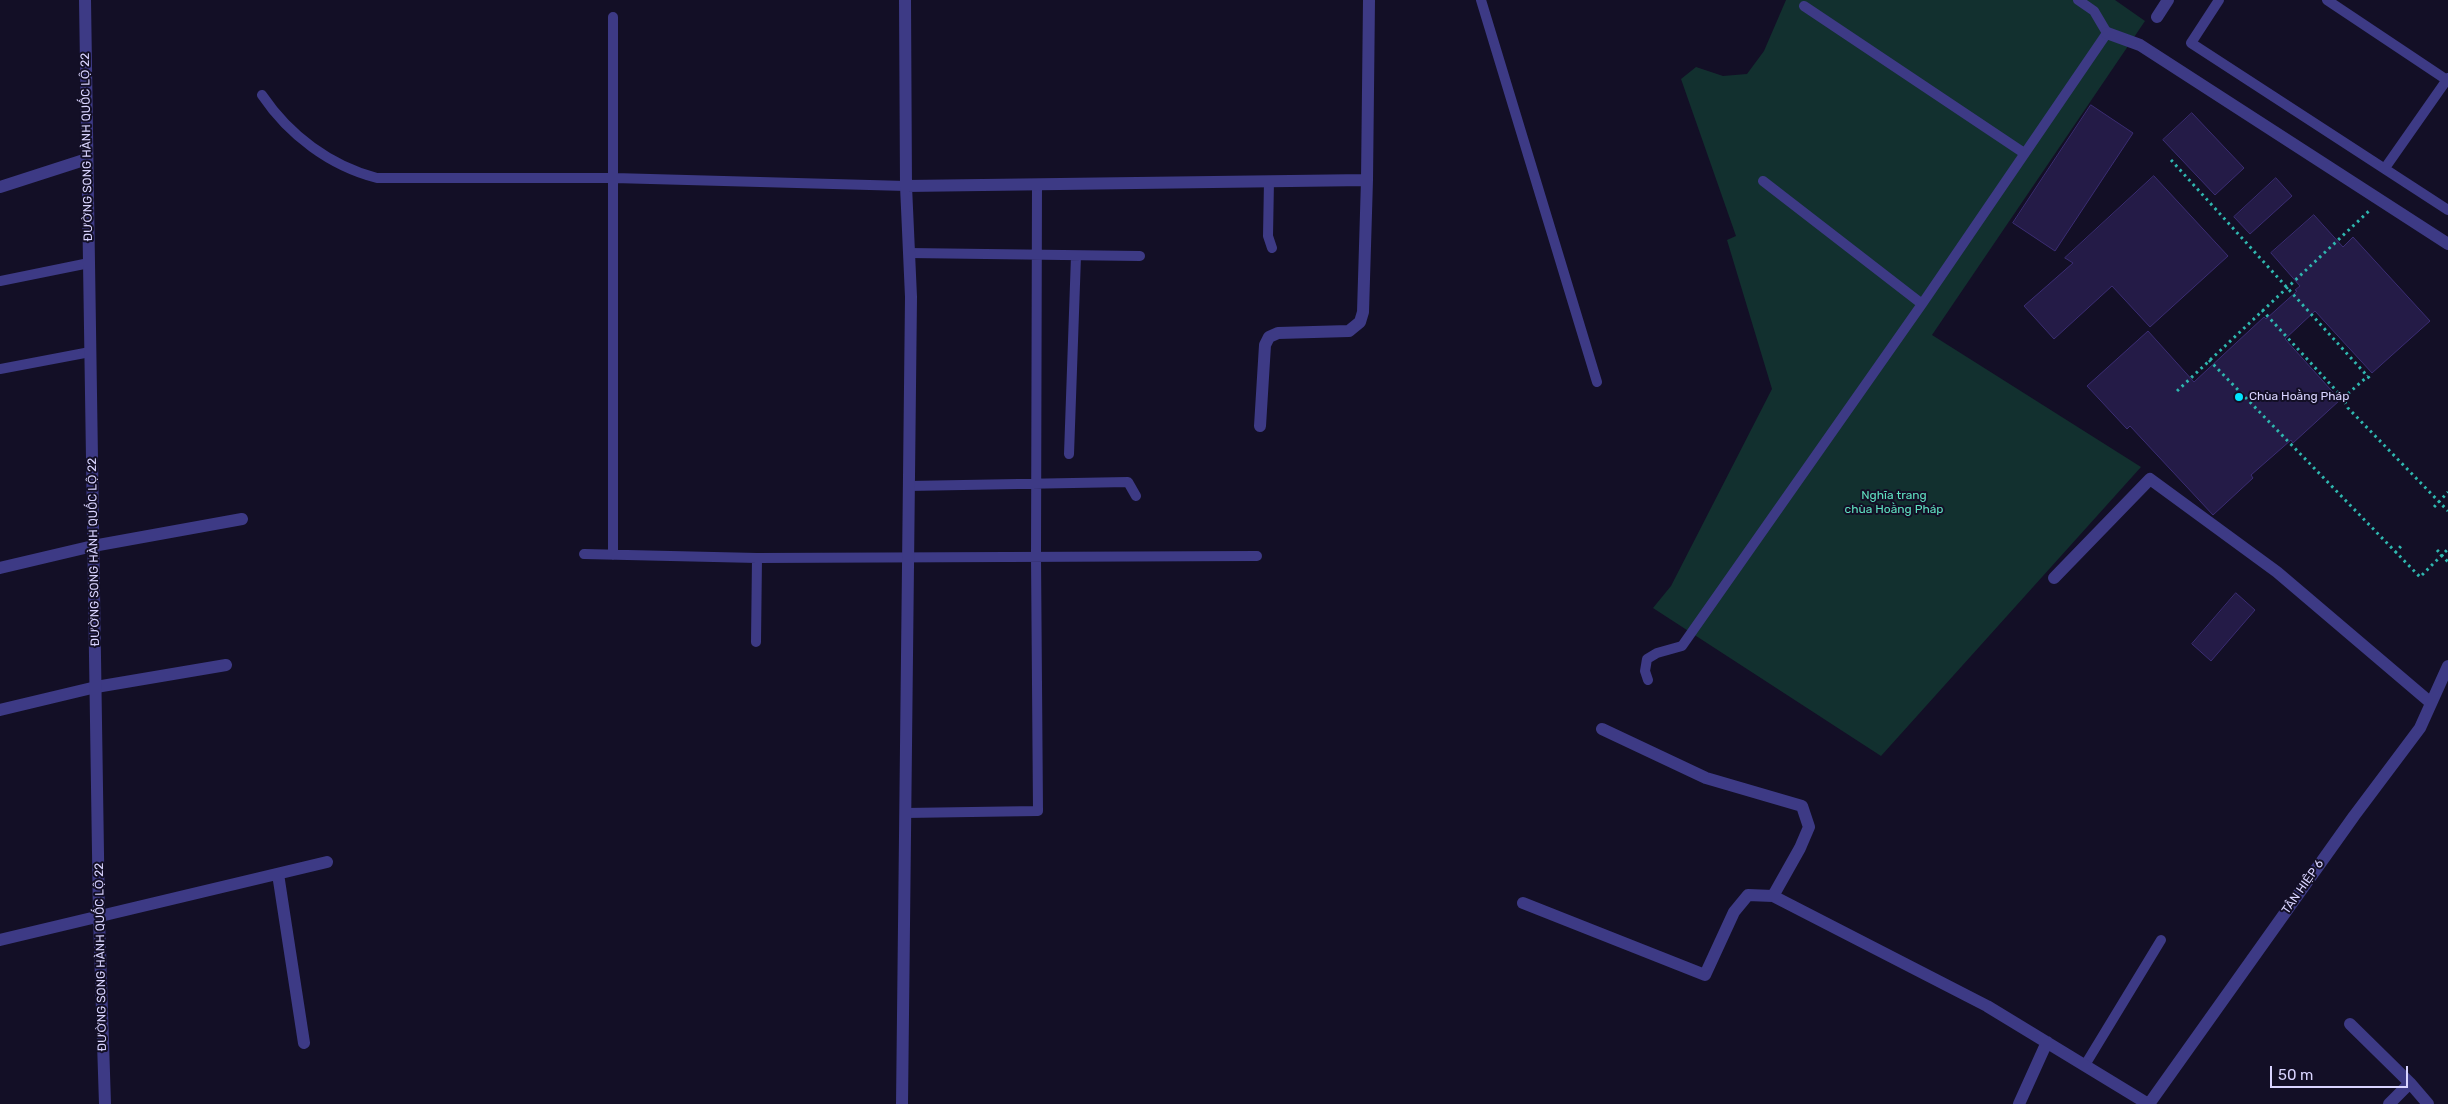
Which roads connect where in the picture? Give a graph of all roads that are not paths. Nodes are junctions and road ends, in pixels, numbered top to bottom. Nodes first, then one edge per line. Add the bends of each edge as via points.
1 (84, 0) edge
2 (905, 0) edge
3 (1369, 0) edge
4 (1481, 0) edge
5 (2078, 0) edge
6 (2168, 0) edge
7 (2219, 0) edge
8 (2327, 0) edge
9 (1804, 6) dead end
10 (613, 17) dead end
11 (2157, 17) dead end
12 (2106, 33) junction
13 (2447, 79) edge
14 (262, 95) dead end
15 (2024, 154) junction
16 (87, 159) junction
17 (2385, 168) junction
18 (614, 178) junction
19 (1367, 180) junction
20 (1269, 181) junction
21 (1763, 181) dead end
22 (1037, 184) junction
23 (906, 186) junction
24 (0, 187) edge
25 (2448, 210) edge
26 (2448, 244) edge
27 (1272, 248) dead end
28 (909, 254) junction
29 (1036, 255) junction
30 (1076, 256) junction
31 (1140, 256) dead end
32 (89, 263) junction
33 (0, 281) edge
34 (1922, 304) junction
35 (90, 352) junction
36 (0, 370) edge
37 (1597, 382) dead end
38 (1260, 426) dead end
39 (1069, 454) dead end
40 (1036, 484) junction
41 (908, 486) junction
42 (1136, 496) dead end
43 (242, 519) dead end
44 (93, 546) junction
45 (584, 554) dead end
46 (613, 555) junction
47 (908, 556) junction
48 (1257, 556) dead end
49 (1036, 557) junction
50 (757, 558) junction
51 (0, 568) edge
52 (2054, 578) dead end
53 (756, 642) dead end
54 (226, 665) dead end
55 (2448, 666) edge
56 (1648, 680) dead end
57 (2445, 683) edge
58 (96, 687) junction
59 (2430, 703) junction
60 (0, 710) edge
61 (1602, 729) dead end
62 (905, 813) junction
63 (327, 862) dead end
64 (278, 874) junction
65 (1773, 896) junction
66 (1523, 903) dead end
67 (99, 918) junction
68 (0, 940) edge
69 (2162, 940) dead end
70 (2350, 1024) dead end
71 (2047, 1042) junction
72 (304, 1043) dead end
73 (2084, 1065) junction
74 (2410, 1083) junction
75 (105, 1104) edge
76 (902, 1104) edge
77 (2019, 1104) edge
78 (2149, 1104) edge
79 (2389, 1104) edge
80 (2428, 1104) edge

1 - 16 street, ĐƯỜNG SONG HÀNH QUỐC LỘ 22
2 - 23 street
3 - 19 street
4 - 37 lane
5 - 12 lane via 2094,11
6 - 11 street
7 - 17 lane via 2191,42
8 - 13 lane
9 - 15 lane
10 - 18 lane
12 - 15 lane
12 - 26 street via 2140,45
13 - 17 lane
14 - 18 lane via 275,113 304,141 359,173 377,178
15 - 34 lane
16 - 24 street
16 - 32 street, ĐƯỜNG SONG HÀNH QUỐC LỘ 22
17 - 25 lane
18 - 23 lane
18 - 46 lane
19 - 20 street
19 - 38 street via 1363,312 1360,322 1349,331 1278,333 1269,337 1265,345
20 - 22 street
20 - 27 lane via 1268,236
21 - 34 lane
22 - 23 street
22 - 29 lane
23 - 28 street
28 - 29 lane
28 - 41 street
29 - 30 lane
29 - 40 lane
30 - 31 lane
30 - 39 lane
32 - 33 lane
32 - 35 street, ĐƯỜNG SONG HÀNH QUỐC LỘ 22
34 - 56 lane via 1682,646 1647,659 1645,671
35 - 36 lane
35 - 44 street, ĐƯỜNG SONG HÀNH QUỐC LỘ 22
40 - 41 lane
40 - 42 lane via 1128,482
40 - 49 lane
41 - 47 street
43 - 44 street
44 - 51 street
44 - 58 street, ĐƯỜNG SONG HÀNH QUỐC LỘ 22
45 - 46 lane
46 - 50 lane
47 - 49 lane
47 - 50 lane
47 - 62 street
48 - 49 lane
49 - 62 lane via 1038,811
50 - 53 lane
52 - 59 street via 2150,479 2276,572
54 - 58 street
55 - 57 street, TÂN HIỆP 6
57 - 59 street, TÂN HIỆP 6
58 - 60 street
58 - 67 street, ĐƯỜNG SONG HÀNH QUỐC LỘ 22
59 - 78 street, TÂN HIỆP 6 via 2420,728
61 - 65 street via 1706,778 1802,806 1809,827
62 - 76 street
63 - 64 street
64 - 67 street
64 - 72 street
65 - 66 street via 1748,895 1734,912 1705,975
65 - 71 street via 1987,1006
67 - 68 street
67 - 75 street, ĐƯỜNG SONG HÀNH QUỐC LỘ 22
69 - 73 lane
70 - 74 street
71 - 73 street
71 - 77 street
73 - 78 street
74 - 79 street
74 - 80 street

